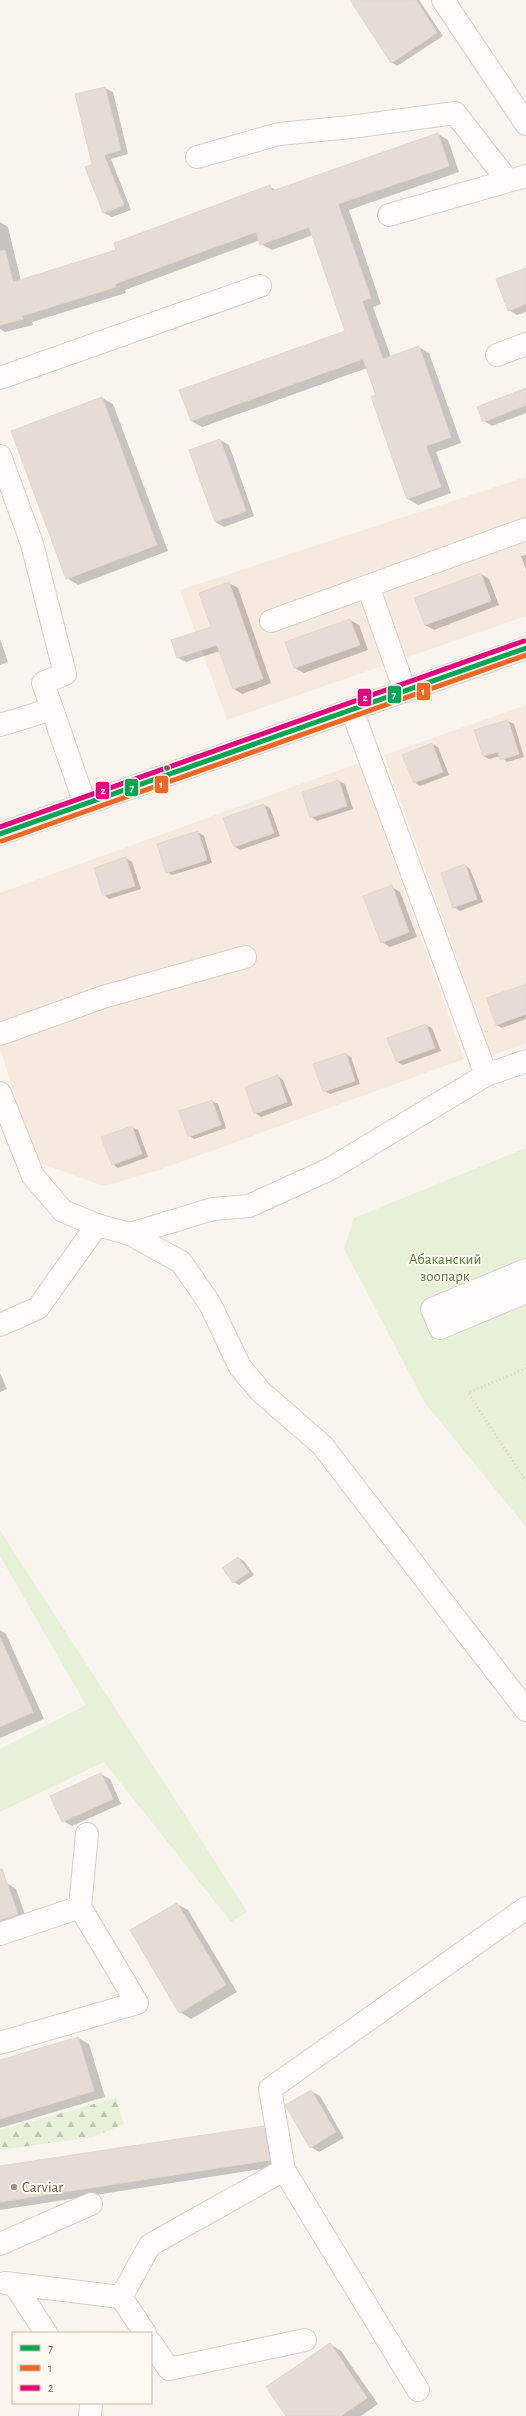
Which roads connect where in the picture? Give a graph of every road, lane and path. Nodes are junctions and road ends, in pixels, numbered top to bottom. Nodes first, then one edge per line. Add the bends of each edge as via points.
1 (443, 0) edge
2 (524, 116) edge
3 (197, 157) dead end
4 (517, 179) edge
5 (389, 215) dead end
6 (260, 286) dead end
7 (526, 344) edge
8 (497, 355) dead end
9 (0, 378) edge
10 (0, 456) edge
11 (526, 529) edge
12 (368, 586) junction
13 (271, 621) dead end
14 (526, 648) edge
15 (405, 691) junction
16 (52, 709) junction
17 (352, 710) junction
18 (0, 725) edge
19 (85, 804) junction
20 (0, 834) edge
21 (245, 957) dead end
22 (0, 1034) edge
23 (526, 1061) edge
24 (486, 1075) junction
25 (0, 1093) edge
26 (98, 1225) junction
27 (130, 1234) junction
28 (526, 1270) edge
29 (526, 1292) edge
30 (0, 1324) edge
31 (526, 1368) edge
32 (526, 1481) edge
33 (526, 1710) edge
34 (87, 1834) dead end
35 (80, 1907) junction
36 (526, 1908) edge
37 (0, 1934) edge
38 (0, 2044) edge
39 (284, 2170) junction
40 (91, 2204) dead end
41 (0, 2244) edge
42 (7, 2283) edge
43 (121, 2297) junction
44 (45, 2332) edge
45 (144, 2332) edge
46 (305, 2340) dead end
47 (152, 2344) edge
48 (418, 2390) dead end
49 (91, 2404) edge
50 (90, 2416) edge

1 - 2 street
3 - 4 street via 279,134 455,113
4 - 5 street
6 - 9 street
7 - 8 street
10 - 16 street via 32,544 65,674 43,683
11 - 12 street
12 - 13 street
12 - 15 street
14 - 15 main road
15 - 17 main road
16 - 18 street
16 - 19 street
17 - 19 main road
17 - 24 street
19 - 20 main road
21 - 22 street via 103,997
23 - 24 street
24 - 27 street via 330,1169 249,1206 213,1209
25 - 26 street via 33,1176 63,1211
26 - 27 street
26 - 30 street via 38,1308
27 - 33 street via 181,1262 210,1304 240,1367 261,1392 322,1446
28 - 29 street via 432,1309 440,1328
31 - 32 path via 468,1392
34 - 35 street
35 - 37 street
35 - 38 street via 137,2003
36 - 39 street via 270,2089
39 - 43 street via 150,2245
39 - 48 street
40 - 41 street
42 - 43 street
42 - 44 street
43 - 45 street
46 - 47 street via 168,2369
49 - 50 street

